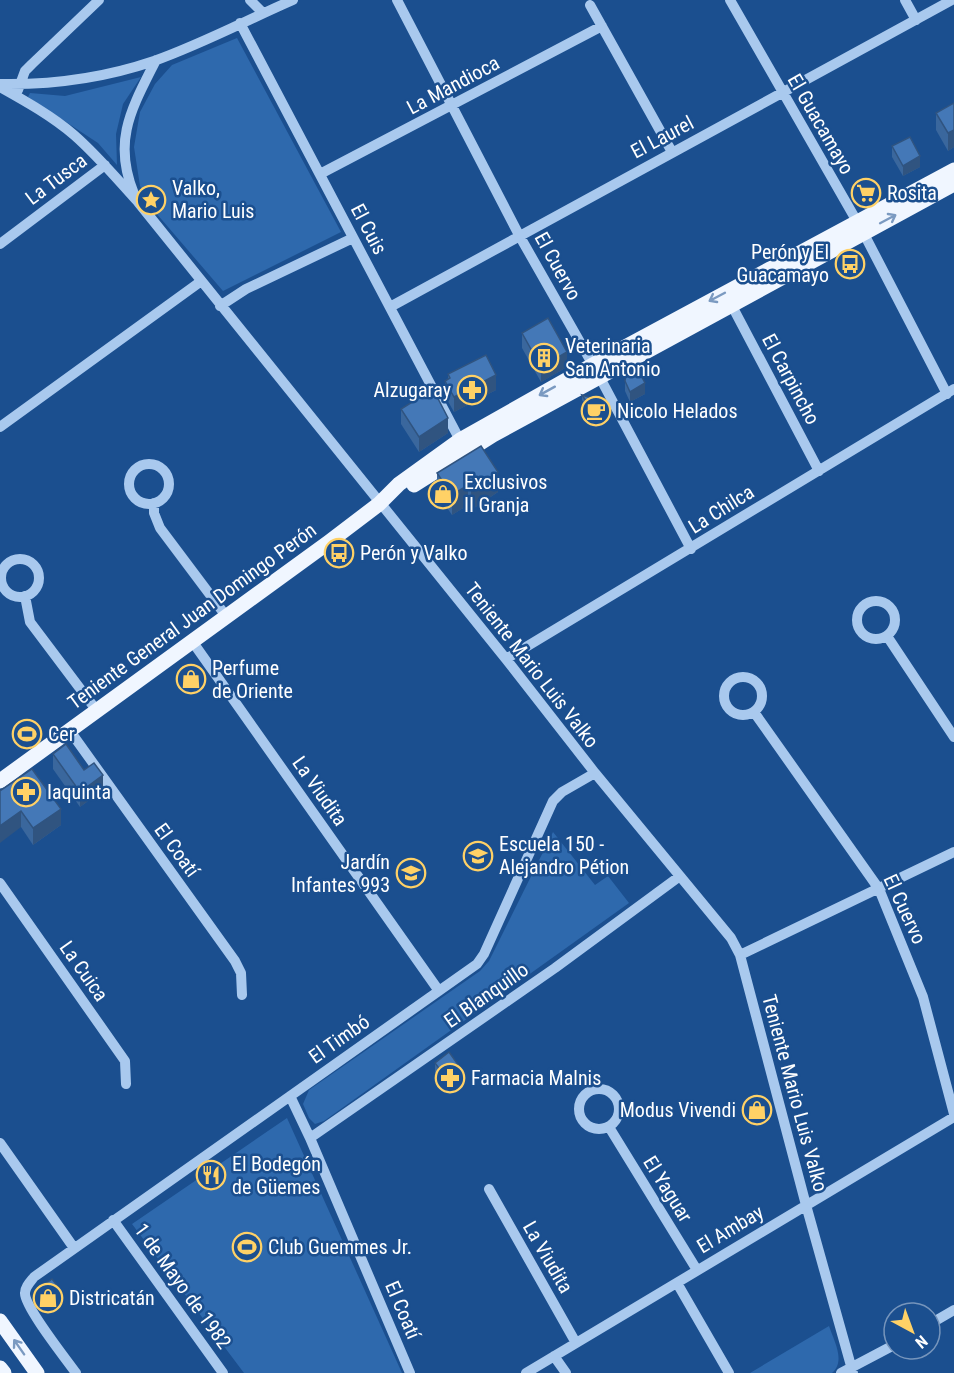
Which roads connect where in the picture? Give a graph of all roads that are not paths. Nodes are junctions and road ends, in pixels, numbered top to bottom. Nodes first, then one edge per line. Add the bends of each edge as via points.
1 (99, 0) edge
2 (250, 0) edge
3 (294, 0) edge
4 (397, 0) edge
5 (730, 0) edge
6 (905, 0) edge
7 (952, 0) edge
8 (590, 5) dead end
9 (263, 13) junction
10 (916, 20) junction
11 (240, 23) junction
12 (602, 26) junction
13 (156, 60) junction
14 (20, 84) junction
15 (0, 85) edge
16 (782, 93) junction
17 (16, 96) junction
18 (452, 106) junction
19 (672, 152) junction
20 (105, 165) junction
21 (954, 170) edge
22 (320, 174) junction
23 (954, 184) edge
24 (138, 202) junction
25 (860, 227) junction
26 (519, 235) junction
27 (353, 238) junction
28 (0, 244) edge
29 (200, 282) junction
30 (731, 304) junction
31 (220, 306) junction
32 (390, 307) junction
33 (596, 370) junction
34 (950, 391) edge
35 (0, 427) edge
36 (463, 446) junction
37 (819, 471) junction
38 (154, 503) dead end
39 (379, 504) junction
40 (691, 549) junction
41 (25, 596) dead end
42 (226, 616) junction
43 (887, 636) dead end
44 (192, 641) junction
45 (506, 659) junction
46 (97, 711) junction
47 (754, 712) dead end
48 (70, 731) junction
49 (954, 736) edge
50 (595, 773) junction
51 (0, 781) edge
52 (954, 852) edge
53 (680, 876) junction
54 (0, 883) edge
55 (879, 889) junction
56 (740, 955) junction
57 (439, 990) junction
58 (242, 995) dead end
59 (126, 1084) dead end
60 (290, 1096) junction
61 (954, 1115) edge
62 (609, 1127) dead end
63 (310, 1138) junction
64 (0, 1143) edge
65 (489, 1189) dead end
66 (806, 1205) junction
67 (113, 1220) junction
68 (74, 1248) junction
69 (697, 1270) junction
70 (677, 1283) junction
71 (0, 1321) edge
72 (576, 1343) junction
73 (882, 1352) edge
74 (554, 1356) junction
75 (0, 1368) edge
76 (848, 1371) edge
77 (4, 1373) edge
78 (37, 1373) edge
79 (76, 1373) edge
80 (223, 1373) edge
81 (410, 1373) edge
82 (526, 1373) edge
83 (566, 1373) edge
84 (729, 1373) edge

1 - 14 street via 32,64
2 - 9 street
3 - 9 street
4 - 18 street, El Cuervo
5 - 16 street, El Guacamayo
6 - 10 street
7 - 10 street, El Laurel
8 - 12 street
9 - 11 street
10 - 16 street, El Laurel
11 - 13 street
11 - 22 street, El Cuis
12 - 18 street, La Mandioca
12 - 19 street
13 - 14 street via 95,77
13 - 24 street via 130,115 124,145 127,173
14 - 15 street
14 - 17 street
15 - 17 street, Teniente Mario Luis Valko
16 - 19 street, El Laurel
16 - 25 street, El Guacamayo
17 - 20 street, Teniente Mario Luis Valko via 72,134
18 - 22 street, La Mandioca
18 - 26 street, El Cuervo
19 - 26 street, El Laurel
20 - 24 street, Teniente Mario Luis Valko
20 - 28 street, La Tusca
21 - 25 main road, Teniente General Juan Domingo Perón
22 - 27 street, El Cuis
25 -> 23 main road, Teniente General Juan Domingo Perón
24 - 29 street, Teniente Mario Luis Valko
25 - 30 main road, Teniente General Juan Domingo Perón
25 -> 33 main road, Teniente General Juan Domingo Perón
25 - 34 street, El Guacamayo
26 - 32 street, El Laurel
26 - 33 street, El Cuervo
27 - 31 street via 246,289
27 - 32 street, El Cuis
29 - 31 street, Teniente Mario Luis Valko
29 - 35 street
30 - 33 main road, Teniente General Juan Domingo Perón
30 - 37 street, El Carpincho
31 - 39 street, Teniente Mario Luis Valko
32 - 36 street, El Cuis
33 - 36 main road, Teniente General Juan Domingo Perón
33 - 40 street, El Cuervo
34 - 37 street, La Chilca
36 - 39 main road, Teniente General Juan Domingo Perón via 399,484
37 - 40 street, La Chilca
38 - 42 street via 160,528
39 - 42 main road, Teniente General Juan Domingo Perón
39 - 45 street, Teniente Mario Luis Valko
40 - 45 street, La Chilca
41 - 46 street via 30,622
42 - 44 main road, Teniente General Juan Domingo Perón
43 - 49 street
44 - 46 main road, Teniente General Juan Domingo Perón
44 - 57 street, La Viudita
45 - 50 street, Teniente Mario Luis Valko
46 - 48 main road, Teniente General Juan Domingo Perón
47 - 55 street, El Cuervo
48 - 51 main road, Teniente General Juan Domingo Perón
48 - 58 street, El Coatí via 235,961 241,973
50 - 53 street, Teniente Mario Luis Valko
50 - 57 street, El Timbó via 553,801 484,954 477,964
52 - 55 street
53 - 56 street, Teniente Mario Luis Valko
53 - 63 street, El Blanquillo via 469,1030
54 - 59 street, La Cuica via 125,1061
55 - 56 street
55 - 61 street, El Cuervo via 923,998
56 - 66 street, Teniente Mario Luis Valko
57 - 60 street, El Timbó
60 - 63 street, El Coatí
60 - 67 street, El Timbó
61 - 66 street, El Ambay
62 - 69 street, El Yaguar
63 - 81 street, El Coatí
64 - 68 street
65 - 72 street, La Viudita
66 - 69 street, El Ambay
66 - 76 street, Teniente Mario Luis Valko
67 - 68 street, El Timbó
67 - 80 street, 1 de Mayo de 1982
68 - 79 street, El Timbó via 34,1277 24,1292
69 - 70 street, El Ambay
70 - 72 street, El Ambay
70 - 84 street
78 -> 71 main road
72 - 74 street, El Ambay
73 - 76 street
74 - 82 street, El Ambay
74 - 83 street
75 - 77 main road

